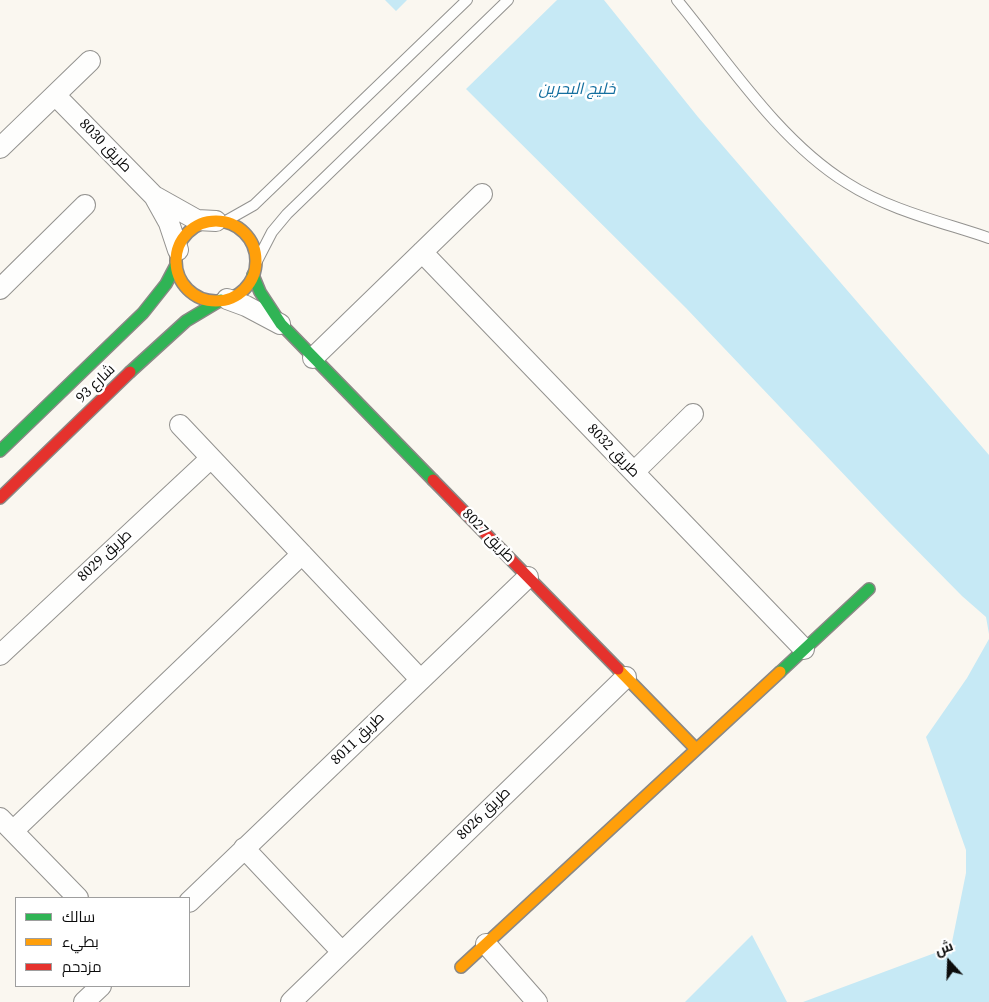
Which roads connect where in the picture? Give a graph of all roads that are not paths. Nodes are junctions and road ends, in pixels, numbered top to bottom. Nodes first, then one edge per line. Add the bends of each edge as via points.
1 (467, 0) edge
2 (508, 0) edge
3 (678, 0) edge
4 (90, 61) dead end
5 (56, 95) junction
6 (0, 148) edge
7 (482, 194) dead end
8 (154, 196) junction
9 (85, 205) dead end
10 (220, 221) junction
11 (989, 238) edge
12 (422, 252) junction
13 (177, 258) junction
14 (255, 269) junction
15 (0, 289) edge
16 (224, 300) junction
17 (281, 324) junction
18 (313, 358) junction
19 (693, 414) dead end
20 (180, 425) dead end
21 (0, 451) edge
22 (211, 458) junction
23 (634, 472) junction
24 (0, 498) edge
25 (302, 554) junction
26 (528, 576) junction
27 (869, 589) dead end
28 (804, 649) junction
29 (0, 655) edge
30 (626, 677) junction
31 (420, 679) junction
32 (696, 749) junction
33 (6, 825) edge
34 (244, 848) junction
35 (77, 897) edge
36 (190, 901) edge
37 (486, 944) junction
38 (342, 952) junction
39 (461, 967) dead end
40 (100, 987) edge
41 (84, 1002) edge
42 (291, 1002) edge
43 (538, 1002) edge

1 - 10 lane via 254,206
2 - 14 lane via 287,214 272,232
3 - 11 lane via 776,122 822,166 876,199
4 - 5 street
5 - 6 street
5 - 8 street, طريق 8030
7 - 12 street
8 - 10 street, طريق 8030 via 197,220
8 - 13 street, طريق 8030 via 169,223
9 - 15 street
10 - 13 street via 203,223 192,229 183,238
10 - 14 street via 240,229 251,241
12 - 18 street
12 - 23 street, طريق 8032
13 - 16 street via 179,276 191,292 210,300
13 - 21 street, شارع 93 via 166,284 143,313
14 - 16 street via 243,290
14 - 17 street, طريق 8027 via 265,301
16 - 17 street, طريق 8027 via 246,306
16 - 24 street, شارع 93 via 186,321 166,337
17 - 18 street, طريق 8027
18 - 26 street, طريق 8027
19 - 23 street
20 - 22 street
22 - 25 street
22 - 29 street, طريق 8029
23 - 28 street, طريق 8032
25 - 31 street
25 - 33 street
26 - 30 street, طريق 8027
26 - 31 street, طريق 8011
27 - 28 street
28 - 32 street
30 - 32 street, طريق 8027
30 - 38 street, طريق 8026
31 - 34 street, طريق 8011
32 - 37 street
33 - 35 street
34 - 36 street, طريق 8011
34 - 38 street
37 - 39 street
37 - 43 street
38 - 42 street, طريق 8026
40 - 41 street

